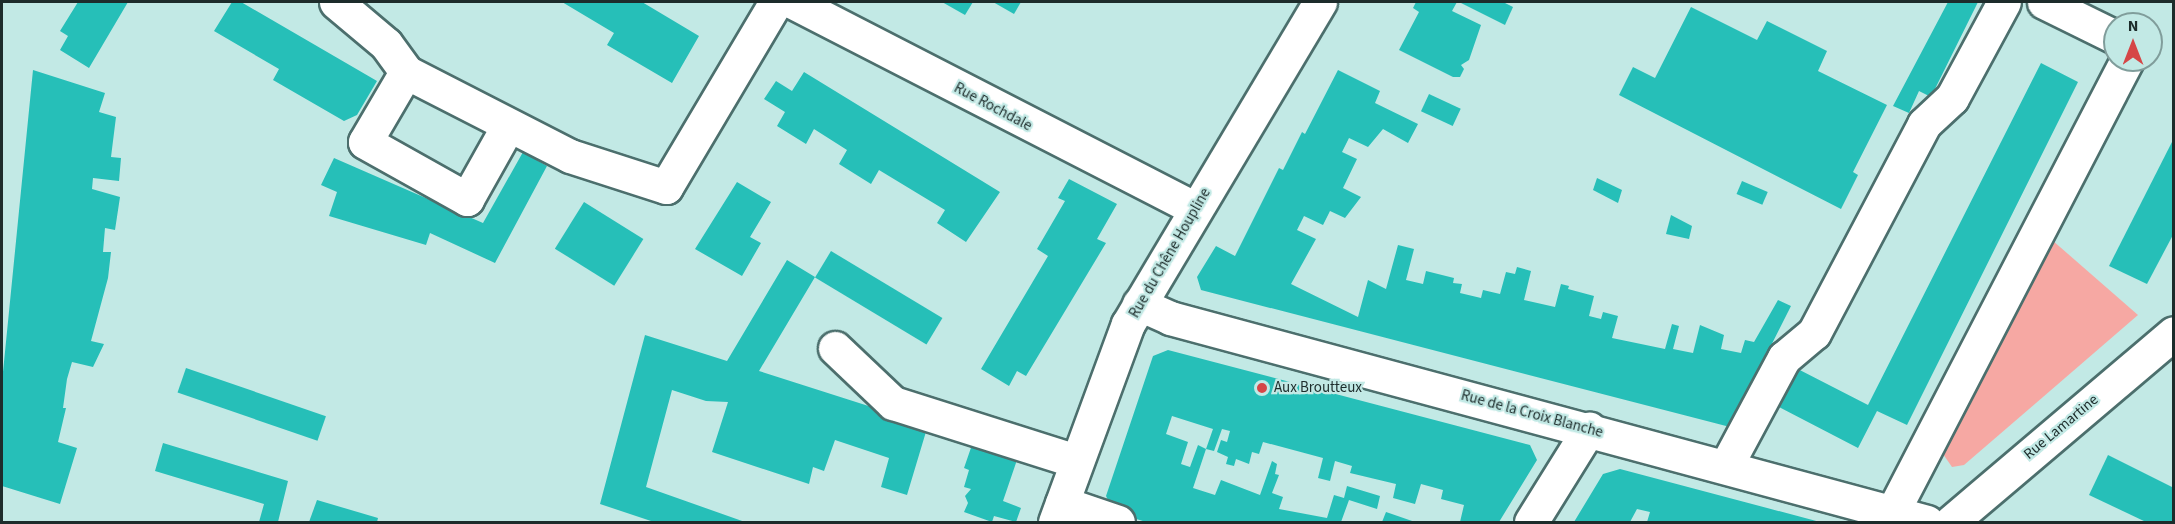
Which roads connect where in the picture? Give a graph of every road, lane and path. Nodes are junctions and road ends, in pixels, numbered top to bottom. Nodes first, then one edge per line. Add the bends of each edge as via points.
1 (336, 2) edge
2 (776, 2) edge
3 (793, 2) edge
4 (1320, 2) edge
5 (2004, 2) edge
6 (2044, 2) edge
7 (2103, 31) edge
8 (406, 72) junction
9 (2121, 72) edge
10 (508, 126) junction
11 (1195, 209) junction
12 (1138, 304) junction
13 (2174, 333) edge
14 (835, 348) dead end
15 (1589, 429) junction
16 (1076, 461) junction
17 (1726, 466) junction
18 (1893, 511) junction
19 (1059, 513) edge
20 (1118, 522) edge
21 (1532, 522) edge
22 (1927, 522) edge
23 (1951, 522) edge

1 - 8 street via 386,44
2 - 10 street via 666,187 570,156
3 - 11 street, Rue Rochdale
4 - 11 street, Rue du Chêne Houpline
5 - 17 street via 1952,98 1924,124 1814,333 1784,358
6 - 7 street
8 - 10 street
8 - 10 street via 365,142 467,199
9 - 18 street
11 - 12 street, Rue du Chêne Houpline
12 - 15 street, Rue de la Croix Blanche via 1170,318
12 - 16 street, Rue du Chêne Houpline via 1120,341
13 - 23 street, Rue Lamartine
14 - 16 street via 893,404
15 - 17 street, Rue de la Croix Blanche
15 - 21 street
16 - 19 street, Rue du Chêne Houpline
17 - 18 street, Rue de la Croix Blanche
18 - 22 street, Rue de la Croix Blanche
19 - 20 street

